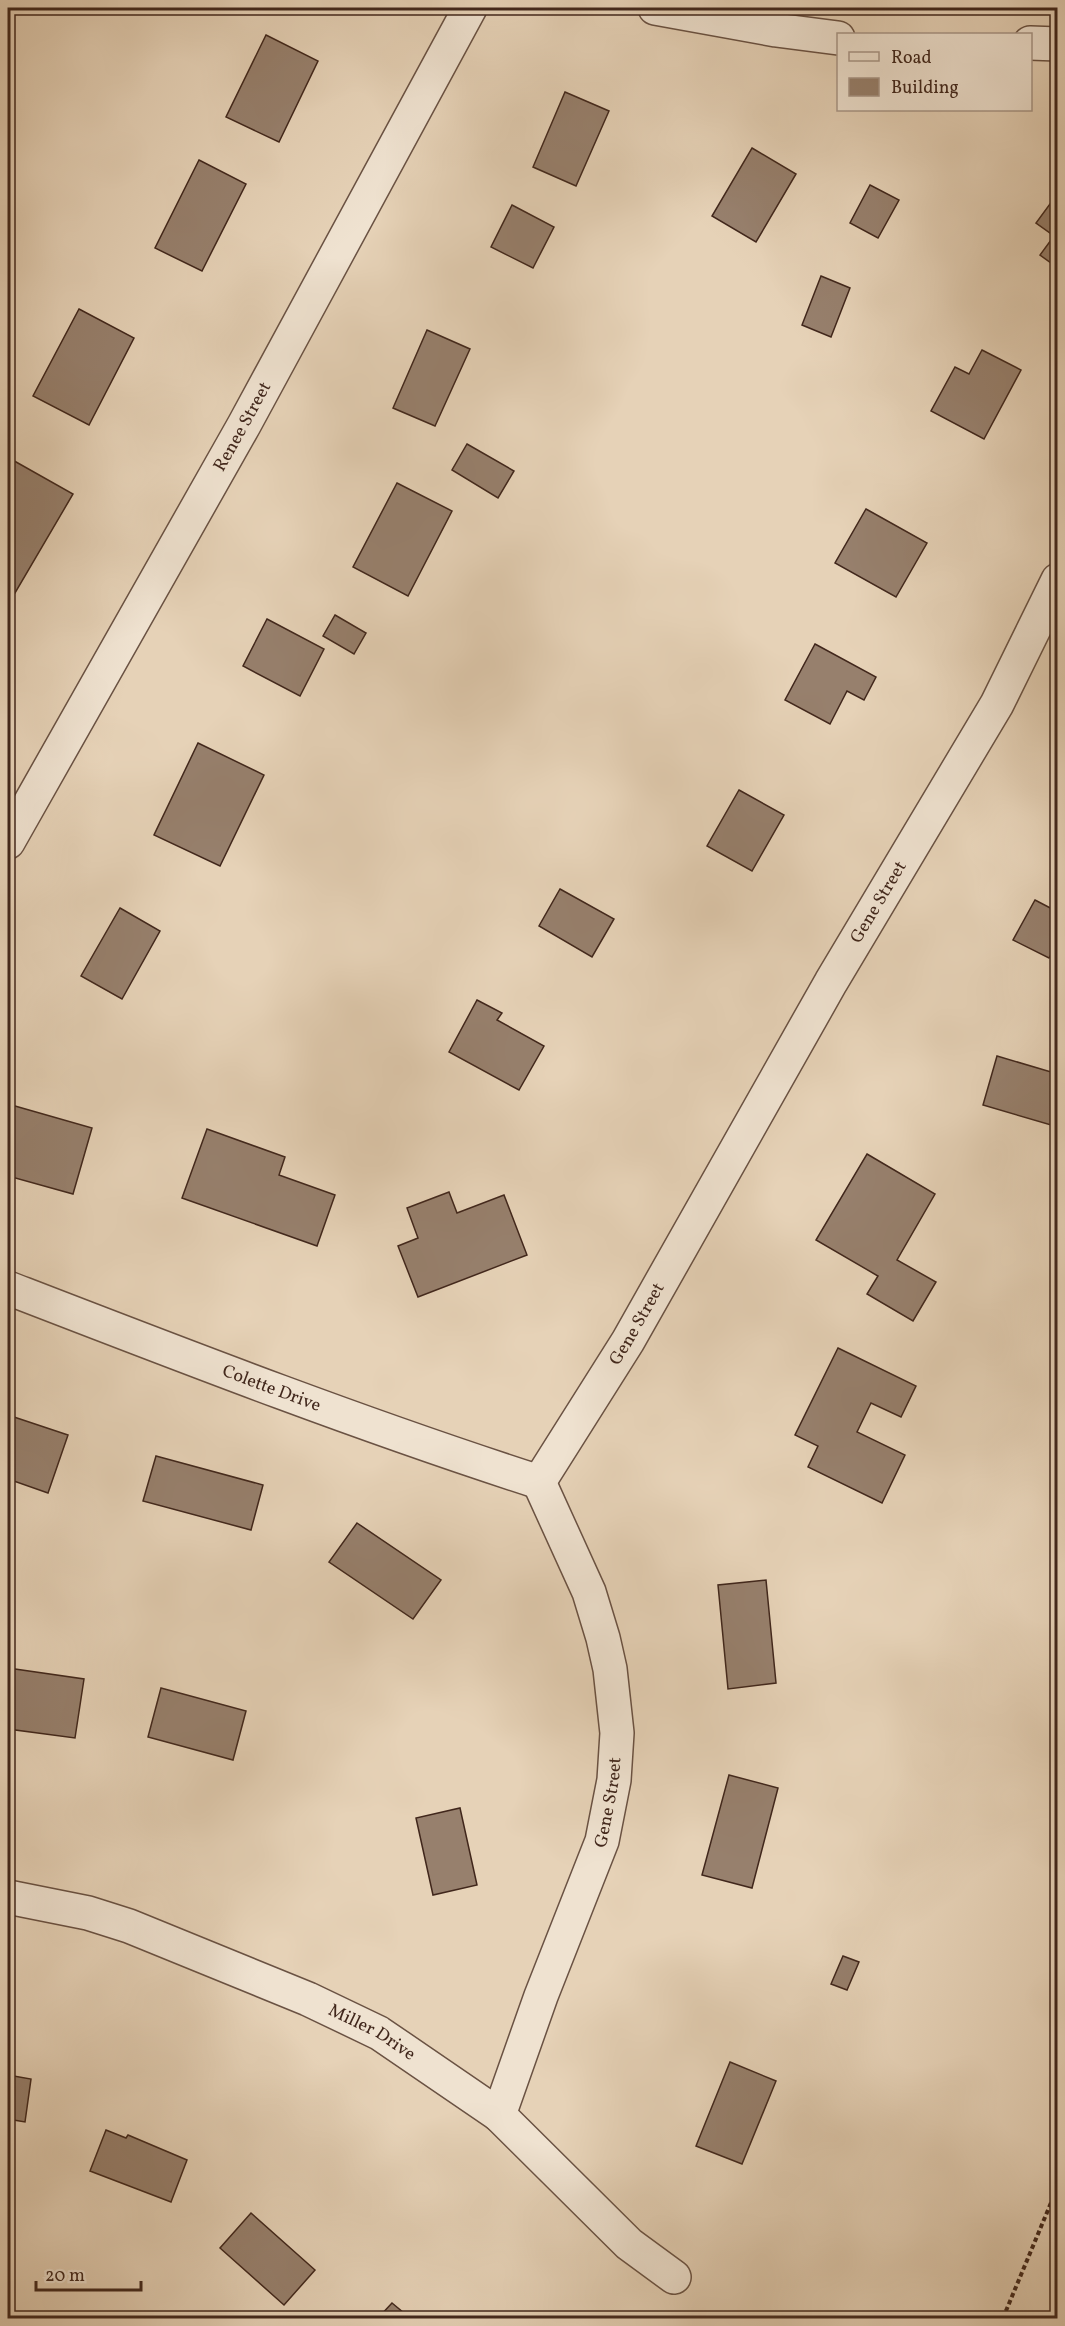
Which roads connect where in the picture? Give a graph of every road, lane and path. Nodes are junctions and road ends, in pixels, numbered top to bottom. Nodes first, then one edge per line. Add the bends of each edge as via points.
1 (470, 8) edge
2 (655, 8) edge
3 (837, 38) edge
4 (1032, 43) edge
5 (1058, 44) edge
6 (1058, 580) edge
7 (8, 842) edge
8 (8, 1288) edge
9 (539, 1482) junction
10 (8, 1897) edge
11 (499, 2115) junction
12 (1058, 2186) edge
13 (674, 2277) dead end
14 (1003, 2319) edge

1 - 7 street, Renee Street via 244,424
2 - 3 street
4 - 5 street
6 - 9 street, Gene Street via 997,704 831,981 628,1341
8 - 9 street, Colette Drive via 271,1390
9 - 11 street, Gene Street via 589,1592 610,1670 617,1733 614,1780 602,1841
10 - 11 street, Miller Drive via 88,1913 129,1926 308,1999 379,2033
11 - 13 street, Miller Drive via 629,2244
12 - 14 path

